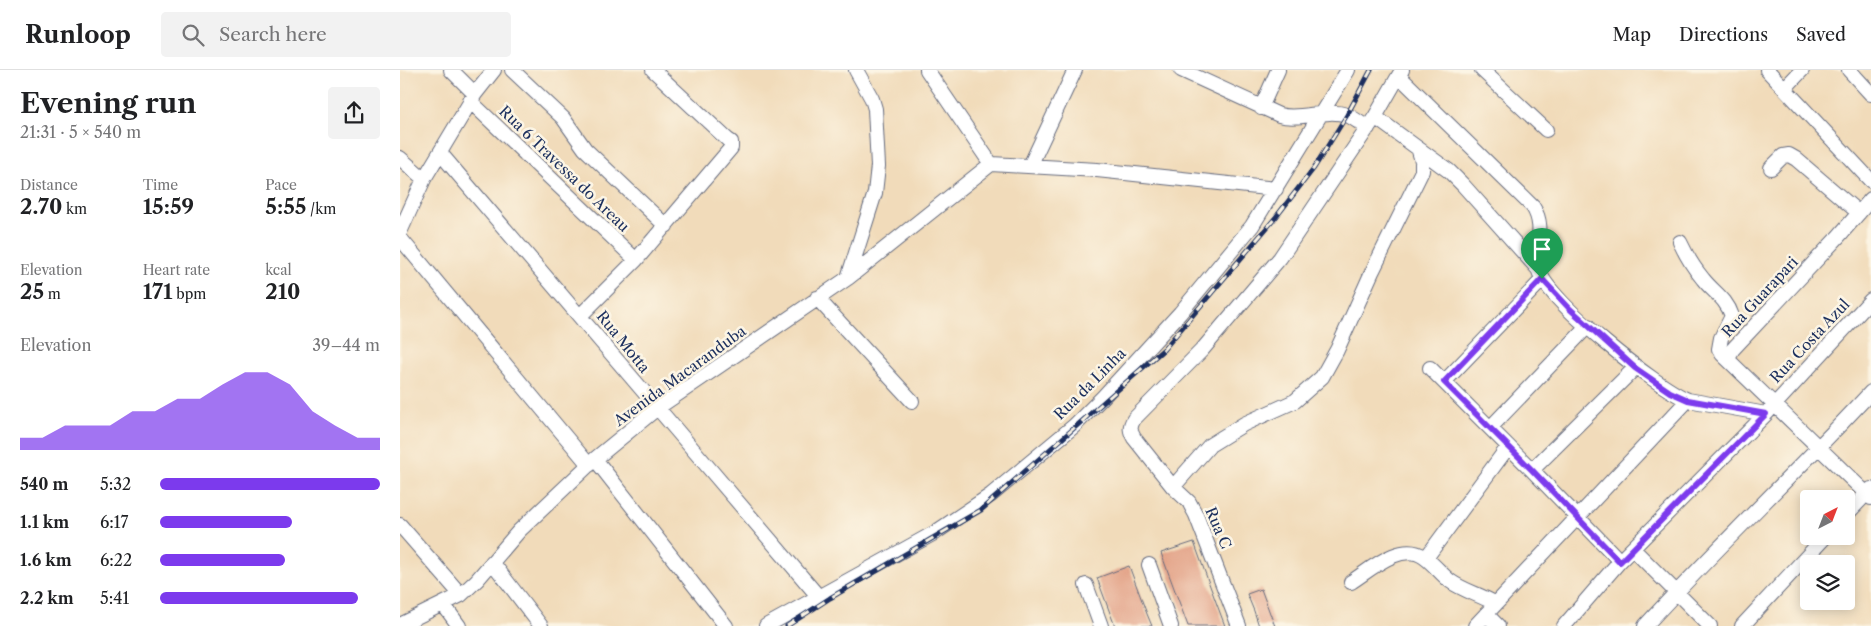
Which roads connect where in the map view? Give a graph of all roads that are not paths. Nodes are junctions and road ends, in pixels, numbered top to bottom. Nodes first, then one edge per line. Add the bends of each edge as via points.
1 (451, 70) edge
2 (494, 70) edge
3 (512, 70) edge
4 (653, 70) edge
5 (856, 70) edge
6 (928, 70) edge
7 (1074, 70) edge
8 (1278, 70) edge
9 (1348, 70) edge
10 (1482, 70) edge
11 (1767, 70) edge
12 (1802, 70) edge
13 (1849, 70) edge
14 (1187, 71) edge
15 (1400, 73) edge
16 (1785, 88) junction
17 (1871, 94) edge
18 (473, 98) junction
19 (1260, 108) junction
20 (1323, 113) junction
21 (1371, 122) junction
22 (1546, 130) dead end
23 (1419, 151) junction
24 (440, 154) junction
25 (400, 158) edge
26 (991, 164) junction
27 (1030, 166) junction
28 (1770, 168) dead end
29 (424, 179) junction
30 (1871, 181) edge
31 (1276, 189) junction
32 (1866, 207) edge
33 (666, 226) junction
34 (400, 232) edge
35 (400, 238) edge
36 (1680, 242) dead end
37 (636, 260) junction
38 (1540, 274) junction
39 (848, 278) junction
40 (817, 298) junction
41 (1871, 300) edge
42 (580, 316) junction
43 (1588, 326) junction
44 (1727, 359) junction
45 (1430, 368) dead end
46 (1635, 368) junction
47 (1444, 382) junction
48 (1871, 392) edge
49 (1688, 400) junction
50 (912, 402) dead end
51 (656, 409) junction
52 (1770, 409) junction
53 (1490, 428) junction
54 (1508, 447) junction
55 (1819, 448) junction
56 (592, 462) junction
57 (1532, 470) junction
58 (1173, 487) junction
59 (1870, 493) edge
60 (1855, 507) edge
61 (1577, 518) junction
62 (400, 525) edge
63 (1818, 545) edge
64 (1633, 549) junction
65 (1426, 558) junction
66 (492, 562) junction
67 (1620, 562) junction
68 (1149, 565) dead end
69 (1351, 582) dead end
70 (1086, 585) dead end
71 (1676, 592) junction
72 (461, 595) junction
73 (818, 596) junction
74 (443, 604) junction
75 (1491, 609) junction
76 (400, 625) edge
77 (459, 626) edge
78 (541, 626) edge
79 (726, 626) edge
80 (766, 626) edge
81 (1101, 626) edge
82 (1171, 626) edge
83 (1240, 626) edge
84 (1475, 626) edge
85 (1498, 626) edge
86 (1564, 626) edge
87 (1645, 626) edge
88 (1710, 626) edge
89 (1742, 626) edge

1 - 18 street, Rua 6 Travessa do Areau
2 - 18 street
3 - 33 street via 562,118 584,149
4 - 33 street via 732,145
5 - 39 street via 875,108 878,172 875,193
6 - 26 street
7 - 27 street
8 - 19 street
9 - 20 street, Rua da Linha
10 - 22 street
11 - 16 street
12 - 16 street
13 - 17 street
14 - 19 street
15 - 21 street
15 - 38 street via 1533,207 1540,226
16 - 30 street
18 - 24 street
18 - 37 street, Rua 6 Travessa do Areau
19 - 20 street via 1290,117
20 - 21 street
20 - 31 street, Rua da Linha
21 - 23 street
21 - 58 street, Rua C via 1280,258 1202,350 1134,419 1130,430 1134,438
23 - 38 street via 1463,185
23 - 58 street via 1422,171 1322,377 1295,401 1244,424 1210,446
24 - 29 street
24 - 42 street, Rua Motta
25 - 29 street
26 - 27 street
26 - 39 street, Avenida Macaranduba
27 - 31 street
28 - 32 street via 1783,156 1789,155
29 - 34 street
31 - 73 street, Rua da Linha via 1252,226 1180,314 1069,430 991,495 936,532
32 - 44 street, Rua Guarapari
33 - 37 street
35 - 56 street
36 - 44 street via 1704,281 1728,305 1732,316 1718,349
37 - 42 street
38 - 43 street
38 - 47 street
39 - 40 street, Avenida Macaranduba
40 - 50 street
40 - 51 street, Avenida Macaranduba
41 - 52 street, Rua Costa Azul
42 - 51 street, Rua Motta
43 - 46 street
43 - 53 street
44 - 52 street, Rua Guarapari
45 - 47 street
46 - 49 street
46 - 57 street
47 - 53 street
48 - 55 street
49 - 52 street
49 - 61 street
51 - 56 street, Avenida Macaranduba
51 - 73 street, Rua Motta
52 - 55 street, Rua Guarapari
52 - 64 street, Rua Costa Azul
53 - 54 street
54 - 57 street
54 - 65 street
55 - 59 street, Rua Guarapari
55 - 71 street
56 - 66 street, Avenida Macaranduba via 519,531
56 - 79 street
57 - 61 street
58 - 83 street, Rua C via 1189,502 1196,515
59 - 60 street
61 - 67 street
61 - 75 street
62 - 72 street
63 - 89 street
64 - 67 street, Rua Costa Azul
64 - 71 street
65 - 69 street via 1406,552
65 - 75 street via 1440,574
66 - 72 street, Avenida Macaranduba
66 - 78 street
67 - 86 street, Rua Costa Azul
68 - 82 street
70 - 81 street
71 - 87 street
71 - 88 street
72 - 74 street, Avenida Macaranduba
73 - 80 street, Rua da Linha
74 - 76 street, Avenida Macaranduba
74 - 77 street
75 - 84 street
75 - 85 street

